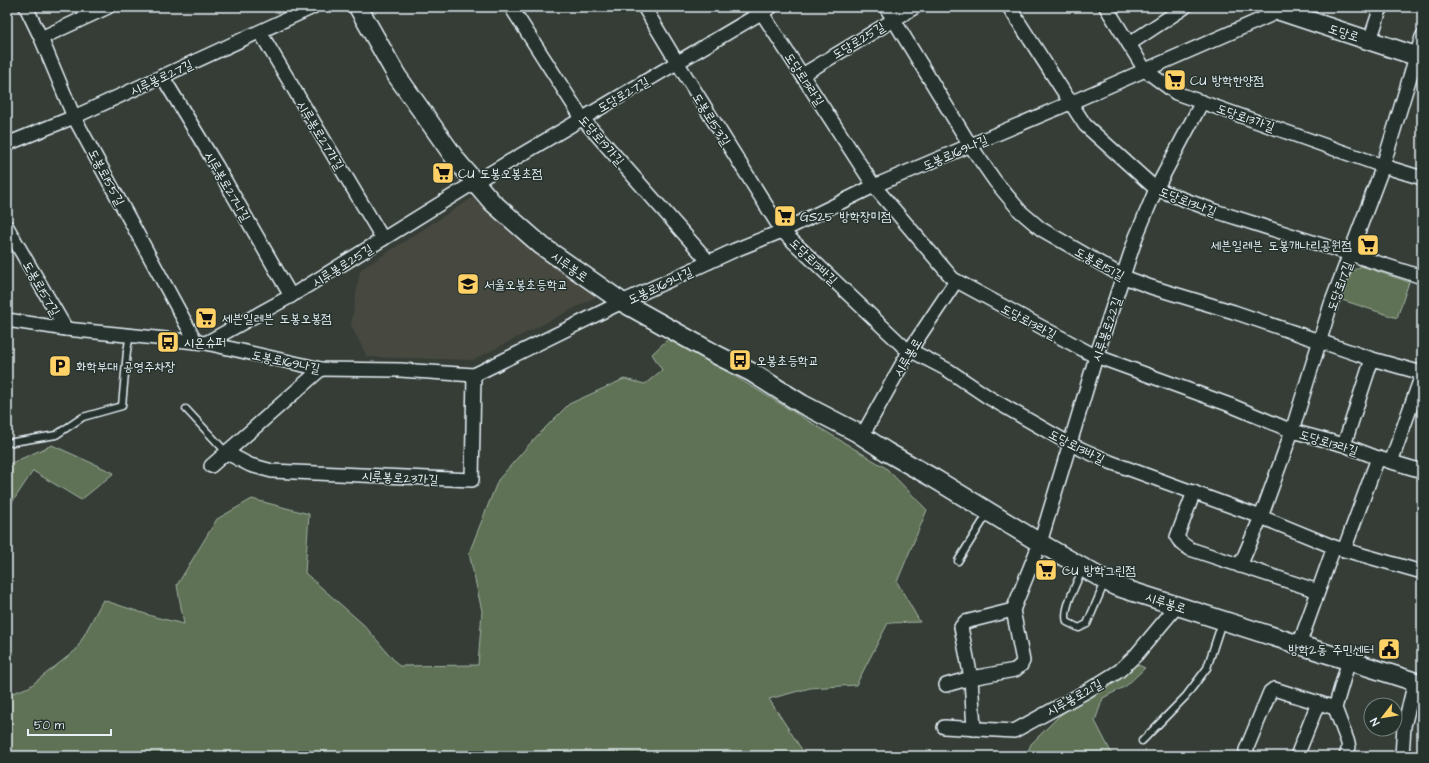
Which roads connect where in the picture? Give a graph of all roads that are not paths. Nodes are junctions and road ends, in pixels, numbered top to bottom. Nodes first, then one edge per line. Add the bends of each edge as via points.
1 (26, 7) edge
2 (108, 7) edge
3 (314, 7) edge
4 (358, 7) edge
5 (511, 7) edge
6 (644, 7) edge
7 (886, 7) edge
8 (915, 7) edge
9 (1009, 7) edge
10 (1106, 7) edge
11 (1185, 7) edge
12 (1381, 7) edge
13 (764, 9) edge
14 (1276, 9) edge
15 (894, 19) junction
16 (260, 32) junction
17 (1422, 37) edge
18 (41, 38) junction
19 (1370, 40) junction
20 (1129, 44) junction
21 (1419, 57) edge
22 (677, 62) junction
23 (1146, 70) junction
24 (802, 75) junction
25 (162, 76) junction
26 (1202, 102) junction
27 (1070, 103) junction
28 (74, 117) junction
29 (582, 118) junction
30 (7, 144) edge
31 (970, 145) junction
32 (1383, 166) junction
33 (1422, 178) edge
34 (474, 182) junction
35 (874, 186) junction
36 (1156, 189) junction
37 (7, 227) edge
38 (782, 230) junction
39 (383, 239) junction
40 (1350, 255) junction
41 (709, 262) junction
42 (1124, 277) junction
43 (1422, 277) edge
44 (956, 281) junction
45 (291, 296) junction
46 (622, 302) junction
47 (7, 320) edge
48 (66, 329) junction
49 (130, 335) junction
50 (1321, 341) junction
51 (201, 342) junction
52 (910, 350) junction
53 (1096, 357) junction
54 (1372, 359) junction
55 (321, 370) junction
56 (1422, 374) edge
57 (474, 375) junction
58 (186, 409) dead end
59 (1292, 430) junction
60 (862, 436) junction
61 (7, 443) edge
62 (1070, 444) junction
63 (1344, 445) junction
64 (227, 453) junction
65 (1378, 458) junction
66 (1391, 462) junction
67 (211, 466) dead end
68 (1422, 471) edge
69 (1194, 492) junction
70 (988, 512) junction
71 (1261, 517) junction
72 (1040, 543) junction
73 (1339, 548) junction
74 (958, 561) dead end
75 (1240, 566) junction
76 (1083, 567) junction
77 (1422, 572) edge
78 (1105, 580) junction
79 (1318, 592) junction
80 (1177, 606) junction
81 (1012, 610) junction
82 (1222, 621) junction
83 (1299, 645) junction
84 (1349, 660) junction
85 (971, 678) junction
86 (1419, 683) edge
87 (946, 685) dead end
88 (1318, 703) junction
89 (1335, 708) junction
90 (944, 727) dead end
91 (974, 729) junction
92 (1142, 741) dead end
93 (1248, 756) edge
94 (1297, 756) edge
95 (1346, 756) edge
96 (1402, 756) edge

1 - 18 street, 도봉로155길
2 - 18 street
3 - 16 street, 시루봉로27길
4 - 34 street, 시루봉로 via 397,76
5 - 29 street, 도당로19가길
6 - 22 street, 도봉로153길
7 - 15 street, 도봉로151길
8 - 15 street, 도당로25길
9 - 27 street, 도당로13나길
10 - 20 street, 도당로13가길
11 - 20 street
12 - 19 street, 도당로
13 - 22 street, 도당로27길
13 - 24 street, 도당로13라길
14 - 19 street, 도당로
14 - 23 street, 도봉로169나길
15 - 24 street, 도당로25길
15 - 31 street, 도봉로151길
16 - 25 street, 시루봉로27길
16 - 39 street, 시루봉로27가길
17 - 21 street, 도당로17길
18 - 28 street, 도봉로155길
19 - 21 street, 도당로
20 - 23 street, 도당로13가길
21 - 32 street, 도당로17길
22 - 29 street, 도당로27길
22 - 38 street, 도봉로153길
23 - 26 street, 도당로13가길 via 1176,93
23 - 27 street, 도봉로169나길
24 - 35 street, 도당로13라길
25 - 28 street, 시루봉로27길
25 - 45 street, 시루봉로27나길
26 - 32 street, 도당로13가길
26 - 36 street, 시루봉로22길
27 - 31 street, 도봉로169나길
27 - 36 street, 도당로13나길 via 1085,125
28 - 30 street, 시루봉로27길
28 - 51 street, 도봉로155길
29 - 34 street, 도당로27길
29 - 41 street, 도당로19가길
31 - 35 street, 도봉로169나길
31 - 42 street, 도봉로151길 via 994,181 1020,211 1041,229
32 - 33 street, 도당로13가길
32 - 40 street, 도당로17길
34 - 39 street, 시루봉로25길
34 - 46 street, 시루봉로 via 492,202 542,246
35 - 38 street, 도봉로169나길
35 - 44 street, 도당로13라길
36 - 40 street, 도당로13나길 via 1215,212
36 - 42 street, 시루봉로22길 via 1136,236
37 - 48 street, 도봉로157길
38 - 41 street, 도봉로169나길
38 - 52 street, 도당로13바길
39 - 45 street, 시루봉로25길
40 - 43 street, 도당로13나길
40 - 50 street, 도당로17길 via 1331,304
41 - 46 street, 도봉로169나길
42 - 50 street, 도봉로151길
42 - 53 street, 시루봉로22길
44 - 52 street, 시루봉로
44 - 53 street, 도당로13라길
45 - 51 street, 시루봉로25길
46 - 57 street, 도봉로169나길
46 - 60 street, 시루봉로
47 - 48 street, 도봉로169나길
48 - 49 street, 도봉로169나길
49 - 51 street, 도봉로169나길
49 - 61 lane via 122,406 83,417 56,435
50 - 54 street, 도봉로151길
50 - 59 street, 도당로17길
51 - 55 street, 도봉로169나길
52 - 60 street, 시루봉로
52 - 62 street, 도당로13바길 via 948,370 988,397
53 - 59 street, 도당로13라길
53 - 62 street, 시루봉로22길
54 - 56 street, 도봉로151길
54 - 63 street
55 - 57 street, 도봉로169나길 via 400,370
55 - 64 street
56 - 66 street
57 - 64 street, 시루봉로23가길 via 472,480 272,471 250,465
58 - 64 lane
59 - 63 street, 도당로13라길
59 - 71 street, 도당로17길
60 - 70 street, 시루봉로
62 - 69 street, 도당로13바길 via 1110,462
62 - 72 street, 시루봉로22길
63 - 65 street, 도당로13라길
64 - 67 street
65 - 66 street, 도당로13라길
65 - 73 street
66 - 68 street, 도당로13라길
69 - 71 street, 도당로13바길
69 - 75 street via 1177,537 1179,541 1190,549
70 - 72 street, 시루봉로
70 - 74 lane
71 - 73 street, 도당로13바길
71 - 75 street, 도당로17길
72 - 76 street, 시루봉로
72 - 81 street
73 - 77 street, 도당로13바길
73 - 79 street
75 - 79 street
76 - 78 street, 시루봉로
76 - 78 lane via 1066,611 1067,622 1079,628 1087,624
78 - 80 street, 시루봉로
79 - 83 street
80 - 82 street, 시루봉로
80 - 91 street, 시루봉로21길 via 1136,655 1119,671 1087,691 1014,731
81 - 85 street via 965,622 961,627
81 - 85 street via 1023,661 1021,665 1015,670
82 - 83 street, 시루봉로
82 - 92 lane via 1207,668 1186,696
83 - 84 street, 시루봉로
84 - 86 street, 시루봉로
84 - 89 street
85 - 87 street
85 - 91 street
86 - 96 street, 시루봉로 via 1404,726
88 - 89 street
88 - 93 street via 1274,689 1270,692 1246,750
88 - 94 street
89 - 95 street via 1349,747
90 - 91 street, 시루봉로21길

